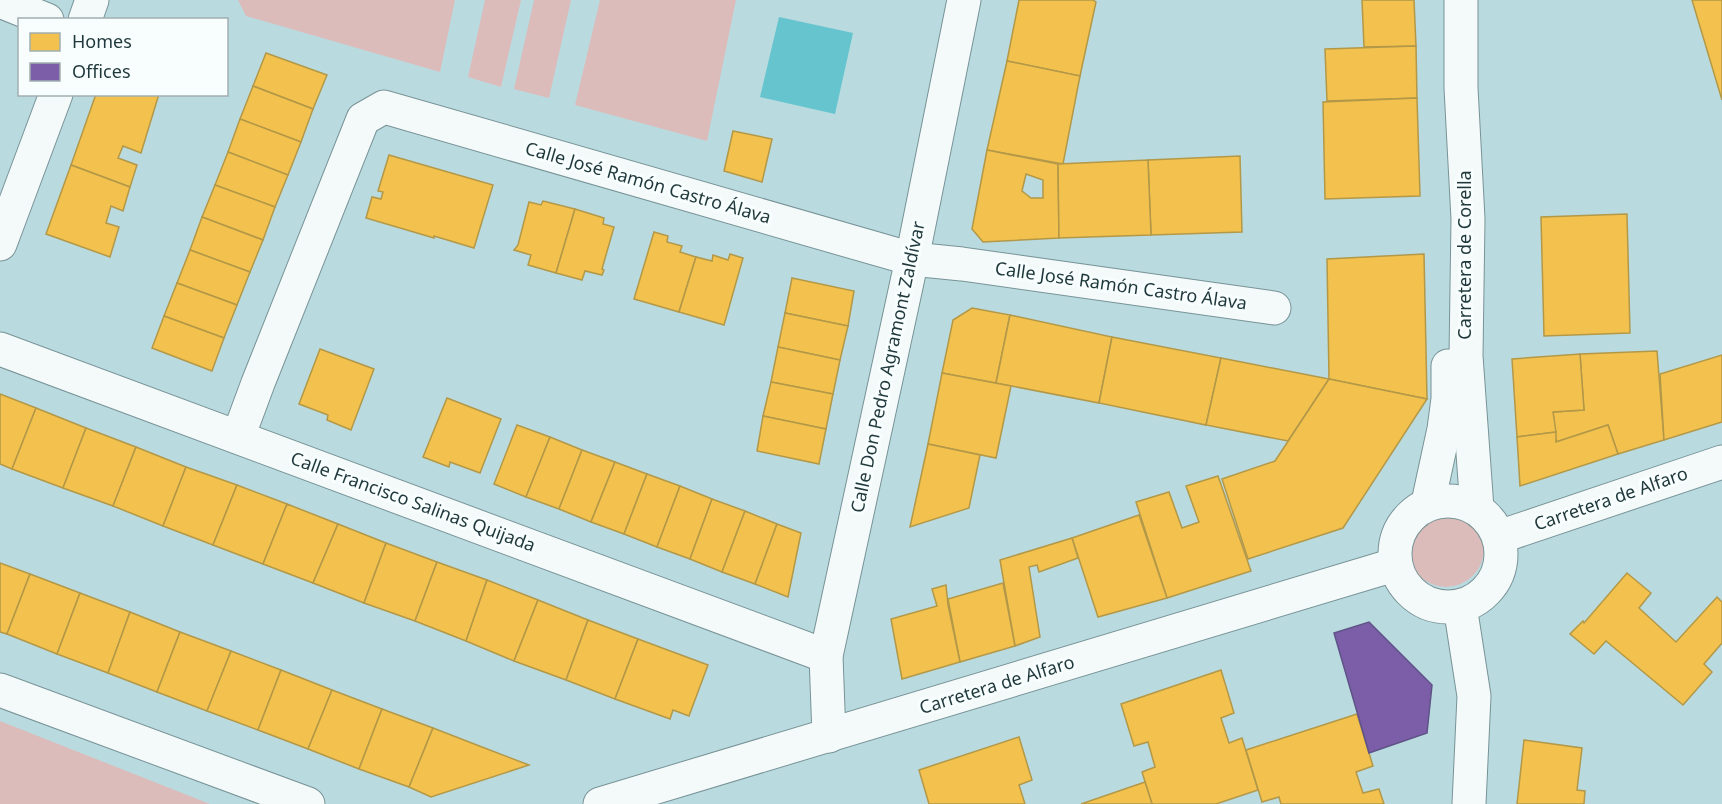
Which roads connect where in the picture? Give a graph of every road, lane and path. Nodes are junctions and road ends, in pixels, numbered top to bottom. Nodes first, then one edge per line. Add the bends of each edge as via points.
1 (92, 0) edge
2 (964, 0) edge
3 (1442, 0) edge
4 (1461, 0) edge
5 (0, 1) edge
6 (42, 18) edge
7 (86, 18) edge
8 (55, 96) edge
9 (0, 244) edge
10 (912, 259) junction
11 (1274, 308) dead end
12 (0, 349) edge
13 (238, 437) junction
14 (1722, 462) edge
15 (1428, 503) junction
16 (1477, 509) junction
17 (1499, 537) junction
18 (1395, 565) junction
19 (1460, 606) junction
20 (826, 656) junction
21 (0, 690) edge
22 (829, 736) junction
23 (308, 804) edge
24 (600, 804) edge
25 (1468, 804) edge

1 - 7 street
2 - 10 street, Calle Don Pedro Agramont Zaldívar
3 - 15 street, Carretera de Corella via 1448,399
4 - 16 street, Carretera de Corella via 1468,219 1466,356
5 - 6 street
8 - 9 street
10 - 11 street, Calle José Ramón Castro Álava
10 - 13 street, Calle José Ramón Castro Álava via 384,107 363,119
10 - 20 street, Calle Don Pedro Agramont Zaldívar
12 - 13 street, Calle Francisco Salinas Quijada
13 - 20 street, Calle Francisco Salinas Quijada
14 - 17 street, Carretera de Alfaro
15 - 16 street via 1469,504
15 - 18 street via 1416,509 1397,534
16 - 17 street via 1488,517
17 - 19 street via 1500,570 1481,597
18 - 19 street via 1405,588 1425,604
18 - 22 street, Carretera de Alfaro
19 - 25 street via 1474,696
20 - 22 street, Calle Don Pedro Agramont Zaldívar
21 - 23 street
22 - 24 street, Carretera de Alfaro

